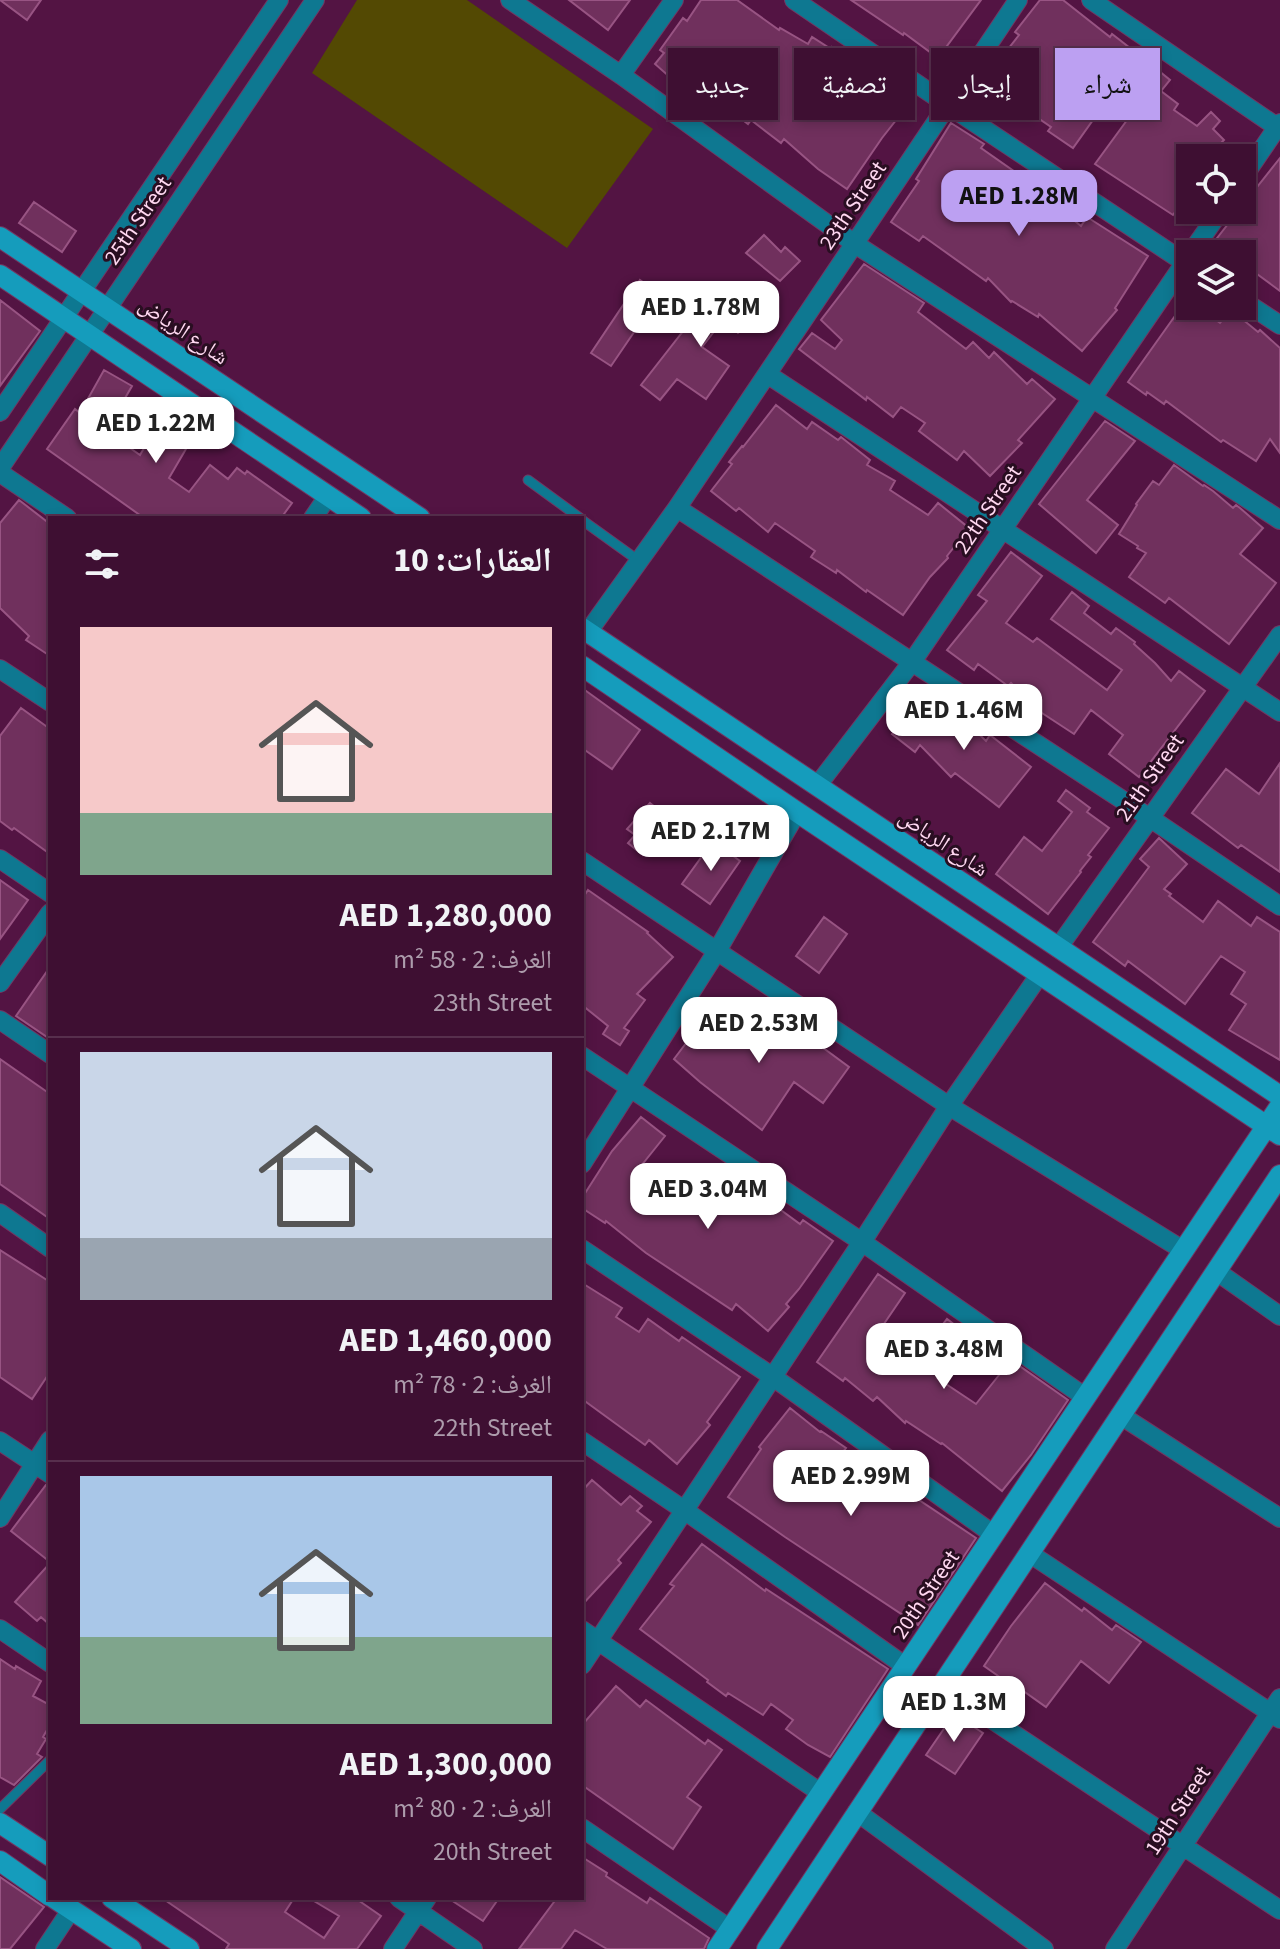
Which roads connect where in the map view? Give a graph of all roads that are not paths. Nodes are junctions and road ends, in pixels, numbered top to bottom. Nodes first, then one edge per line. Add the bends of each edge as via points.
1 (279, 0) edge
2 (315, 0) edge
3 (510, 0) edge
4 (674, 0) edge
5 (794, 0) edge
6 (1018, 0) edge
7 (1091, 0) edge
8 (986, 48) edge
9 (621, 75) junction
10 (931, 93) edge
11 (938, 120) edge
12 (971, 120) edge
13 (1279, 126) edge
14 (1256, 159) edge
15 (0, 237) edge
16 (855, 244) junction
17 (1176, 251) edge
18 (0, 275) edge
19 (1176, 278) edge
20 (81, 291) junction
21 (107, 308) junction
22 (1256, 309) edge
23 (64, 317) junction
24 (1280, 325) edge
25 (89, 334) junction
26 (767, 374) junction
27 (1092, 398) junction
28 (0, 412) edge
29 (0, 470) edge
30 (528, 480) dead end
31 (328, 496) junction
32 (677, 508) junction
33 (64, 516) edge
34 (314, 516) edge
35 (358, 516) edge
36 (417, 516) edge
37 (577, 516) edge
38 (1280, 520) edge
39 (584, 521) edge
40 (1003, 529) junction
41 (639, 561) junction
42 (585, 630) edge
43 (1280, 635) edge
44 (912, 662) junction
45 (584, 667) edge
46 (0, 669) edge
47 (1243, 687) junction
48 (48, 701) edge
49 (1280, 712) edge
50 (817, 786) junction
51 (797, 812) junction
52 (1150, 818) junction
53 (0, 859) edge
54 (584, 862) edge
55 (48, 892) edge
56 (1280, 906) edge
57 (48, 916) edge
58 (1058, 948) junction
59 (717, 951) junction
60 (1040, 974) junction
61 (0, 983) edge
62 (0, 1020) edge
63 (48, 1053) edge
64 (584, 1057) edge
65 (631, 1089) junction
66 (1280, 1096) edge
67 (949, 1106) junction
68 (1280, 1106) edge
69 (1273, 1131) edge
70 (584, 1161) edge
71 (1280, 1175) edge
72 (0, 1213) edge
73 (862, 1242) junction
74 (48, 1247) edge
75 (584, 1250) edge
76 (1183, 1250) junction
77 (1216, 1271) junction
78 (1280, 1316) edge
79 (773, 1377) junction
80 (1085, 1397) junction
81 (1120, 1415) junction
82 (0, 1441) edge
83 (584, 1442) edge
84 (48, 1449) edge
85 (43, 1470) edge
86 (684, 1510) junction
87 (0, 1518) edge
88 (1280, 1518) edge
89 (993, 1534) junction
90 (1029, 1553) junction
91 (0, 1629) edge
92 (590, 1636) edge
93 (584, 1658) edge
94 (48, 1662) edge
95 (905, 1666) junction
96 (941, 1686) junction
97 (1277, 1710) edge
98 (48, 1762) edge
99 (821, 1793) junction
100 (0, 1809) edge
101 (857, 1812) junction
102 (0, 1823) edge
103 (584, 1829) edge
104 (1182, 1846) junction
105 (47, 1848) edge
106 (0, 1861) edge
107 (48, 1894) edge
108 (56, 1900) edge
109 (115, 1900) edge
110 (423, 1904) edge
111 (71, 1910) junction
112 (1280, 1910) edge
113 (730, 1929) junction
114 (45, 1949) edge
115 (131, 1949) edge
116 (189, 1949) edge
117 (393, 1949) edge
118 (473, 1949) edge
119 (717, 1949) edge
120 (767, 1949) edge
121 (1044, 1949) edge
122 (1115, 1949) edge

1 - 20 street, 25th Street
2 - 21 street, 25th Street
3 - 9 street
4 - 9 street
5 - 10 street
6 - 8 street, 23th Street
7 - 13 street
9 - 16 street
11 - 16 street, 23th Street
12 - 17 street
13 - 14 street
15 - 20 main road, شارع الرياض
16 - 26 street, 23th Street
16 - 27 street
18 - 23 main road
19 - 27 street, 22th Street
20 - 21 main road, شارع الرياض
20 - 23 street, 25th Street
21 - 25 street, 25th Street
21 - 36 main road, شارع الرياض
22 - 24 street
23 - 25 main road
23 - 28 street, 25th Street
25 - 29 street, 25th Street
25 - 31 main road
26 - 32 street, 23th Street
26 - 40 street
27 - 38 street
27 - 40 street, 22th Street
29 - 33 street
30 - 37 lane
31 - 34 street
31 - 35 main road
32 - 41 street, 23th Street
32 - 44 street
39 - 41 lane
40 - 44 street, 22th Street
40 - 47 street
41 - 42 street, 23th Street
42 - 50 main road, شارع الرياض
43 - 47 street, 21th Street
44 - 50 street, 22th Street
44 - 52 street
45 - 51 main road
46 - 48 street
47 - 49 street
47 - 52 street, 21th Street
50 - 58 main road, شارع الرياض
51 - 59 street
51 - 60 main road
52 - 56 street
52 - 58 street, 21th Street
53 - 55 street
54 - 59 street
57 - 61 street
58 - 66 main road, شارع الرياض
59 - 65 street
59 - 67 street
60 - 67 street
60 - 69 main road
62 - 63 street
64 - 65 street
65 - 70 street
65 - 73 street
67 - 73 street
67 - 76 street
68 - 69 main road, 20th Street
69 - 76 main road, 20th Street
71 - 77 main road
72 - 74 street
73 - 79 street
73 - 80 street
75 - 79 street
76 - 80 main road, 20th Street
77 - 78 street
77 - 81 main road
79 - 86 street
79 - 89 street
80 - 89 main road, 20th Street
81 - 88 street
81 - 90 main road
82 - 85 street
83 - 86 street
84 - 85 street
85 - 87 street
86 - 92 street
86 - 95 street
89 - 95 main road, 20th Street
90 - 96 main road
90 - 97 street
91 - 94 street
92 - 93 street
92 - 99 street
95 - 99 main road, 20th Street
96 - 101 main road
96 - 104 street
97 - 104 street, 19th Street
98 - 100 lane
99 - 113 main road, 20th Street
101 - 120 main road
101 - 121 street
102 - 105 main road
103 - 113 street
104 - 112 street
104 - 122 street, 19th Street
106 - 107 main road
108 - 111 main road
109 - 116 main road
110 - 117 street
110 - 118 street
111 - 114 street
111 - 115 main road
113 - 119 main road, 20th Street

